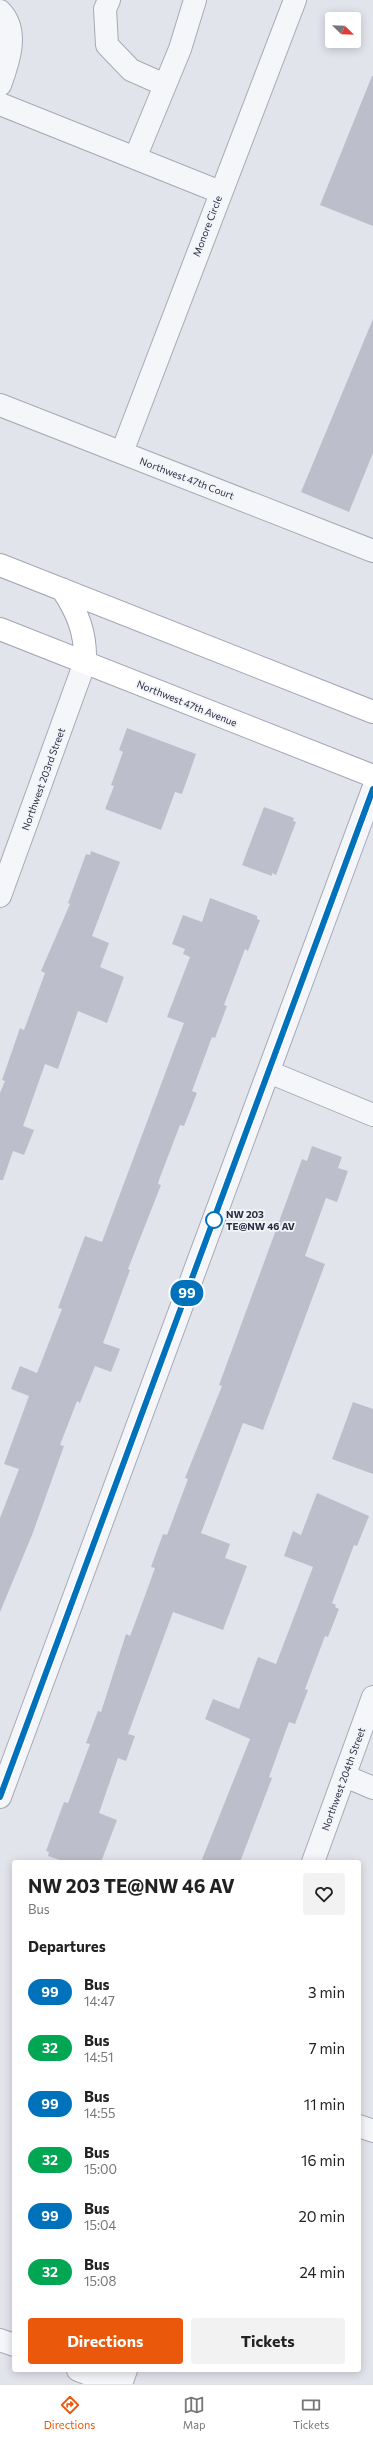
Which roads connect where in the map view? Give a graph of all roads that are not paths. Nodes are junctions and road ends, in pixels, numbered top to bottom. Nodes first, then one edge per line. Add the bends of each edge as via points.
1 (109, 0) edge
2 (195, 0) edge
3 (295, 0) edge
4 (0, 11) edge
5 (0, 85) edge
6 (165, 85) junction
7 (0, 104) edge
8 (135, 158) junction
9 (220, 192) junction
10 (0, 405) edge
11 (122, 452) junction
12 (373, 551) edge
13 (0, 565) edge
14 (62, 589) junction
15 (0, 629) edge
16 (85, 662) junction
17 (373, 712) edge
18 (373, 776) edge
19 (373, 789) edge
20 (0, 896) edge
21 (269, 1072) junction
22 (373, 1115) edge
23 (373, 1697) edge
24 (344, 1776) junction
25 (373, 1788) edge
26 (0, 1797) edge
27 (314, 1860) edge
28 (361, 2127) edge
29 (373, 2131) edge
30 (0, 2340) edge
31 (12, 2344) edge
32 (83, 2372) edge
33 (125, 2372) edge
34 (114, 2384) edge
35 (120, 2384) edge

1 - 6 street via 105,9 107,45 131,70
2 - 6 street via 180,49
3 - 9 street, Monore Circle
4 - 5 street via 4,15 11,38 9,58
6 - 8 street
7 - 8 street
8 - 9 street
9 - 11 street, Monore Circle
10 - 11 street, Northwest 47th Court
11 - 12 street, Northwest 47th Court
13 - 14 main road
14 - 16 main road via 82,627 86,646
14 - 17 main road
15 - 16 main road, Northwest 47th Avenue
16 - 18 main road, Northwest 47th Avenue
16 - 20 street, Northwest 203rd Street
19 - 21 street
21 - 22 street
21 - 26 street
23 - 24 street, Northwest 204th Street
24 - 25 street
24 - 27 street, Northwest 204th Street
28 - 29 street
30 - 31 street
32 - 34 street
33 - 35 street

